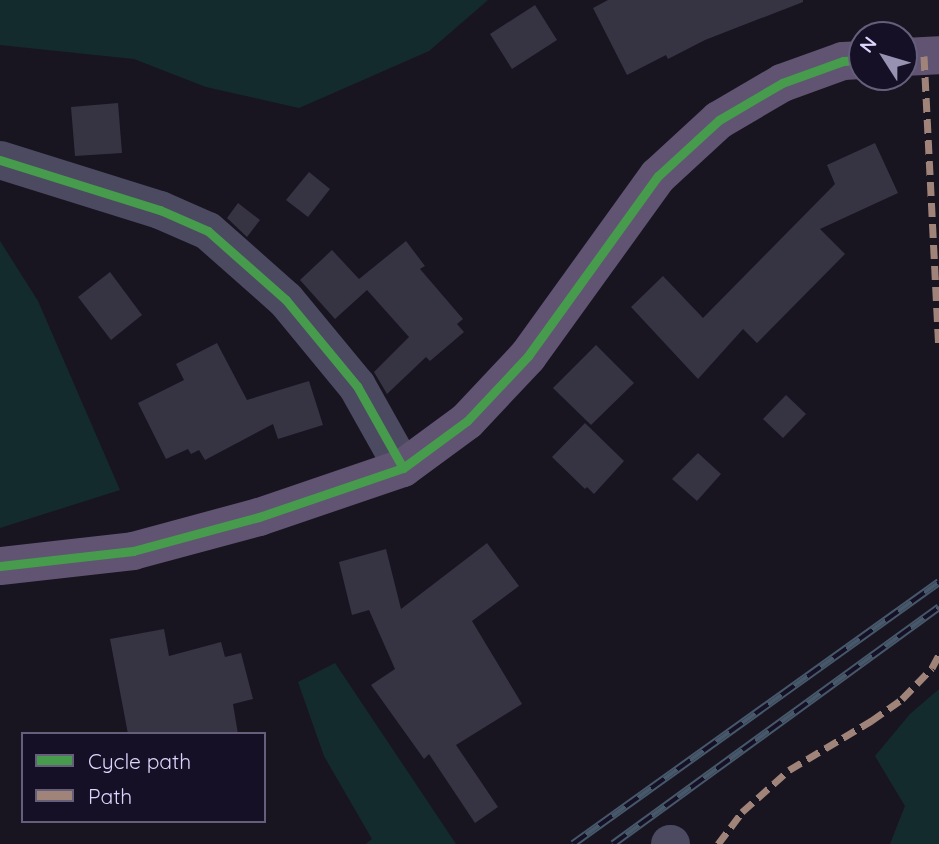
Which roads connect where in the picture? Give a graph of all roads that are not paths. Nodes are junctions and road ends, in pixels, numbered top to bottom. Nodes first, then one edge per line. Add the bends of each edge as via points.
1 (939, 55) edge
2 (918, 56) edge
3 (848, 61) edge
4 (0, 160) edge
5 (403, 468) junction
6 (0, 566) edge

1 - 2 main road
3 - 5 main road via 782,83 719,120 659,176 528,356 467,421
4 - 5 street via 160,210 208,231 286,300 357,386
5 - 6 main road via 259,517 133,551

